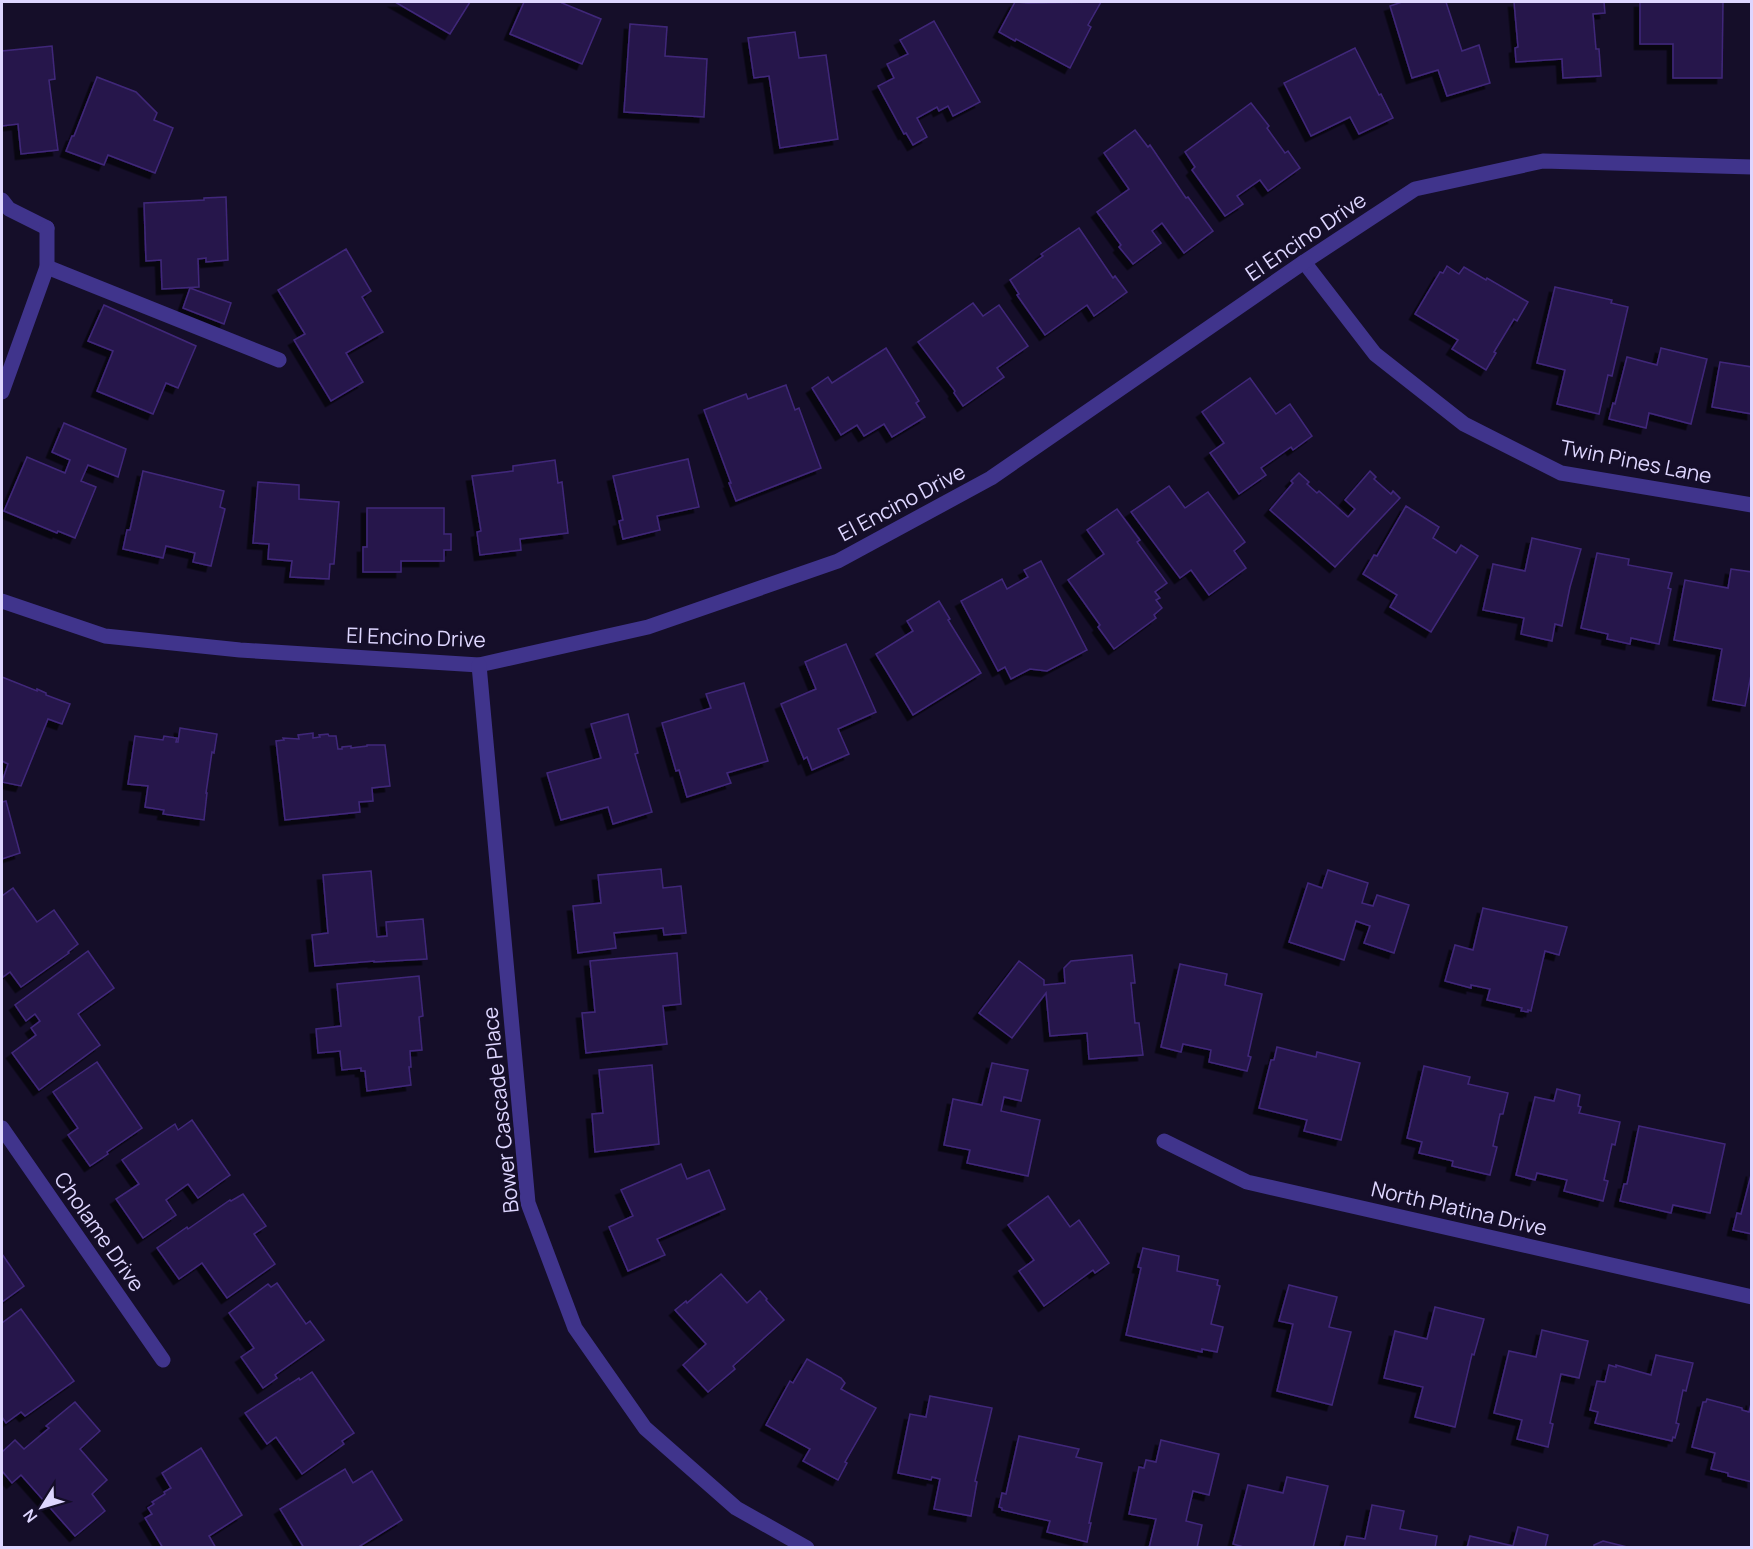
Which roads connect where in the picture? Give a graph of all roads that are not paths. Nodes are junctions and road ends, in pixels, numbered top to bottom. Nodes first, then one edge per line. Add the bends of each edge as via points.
1 (1752, 167) edge
2 (2, 200) edge
3 (1304, 262) junction
4 (47, 267) junction
5 (279, 360) dead end
6 (2, 392) edge
7 (1752, 505) edge
8 (2, 601) edge
9 (479, 665) junction
10 (2, 1128) edge
11 (1164, 1141) dead end
12 (1752, 1297) edge
13 (163, 1360) dead end
14 (807, 1548) edge

1 - 3 street, El Encino Drive via 1543,161 1415,189
2 - 4 street via 9,209 47,228
3 - 7 street, Twin Pines Lane via 1375,354 1464,424 1561,473
3 - 9 street, El Encino Drive via 991,478 838,561 648,627
4 - 5 street
4 - 6 street
8 - 9 street, El Encino Drive via 105,636 240,650
9 - 14 street, Bower Cascade Place via 532,1214 575,1329 645,1428 736,1509
10 - 13 street, Cholame Drive
11 - 12 street, North Platina Drive via 1247,1182

